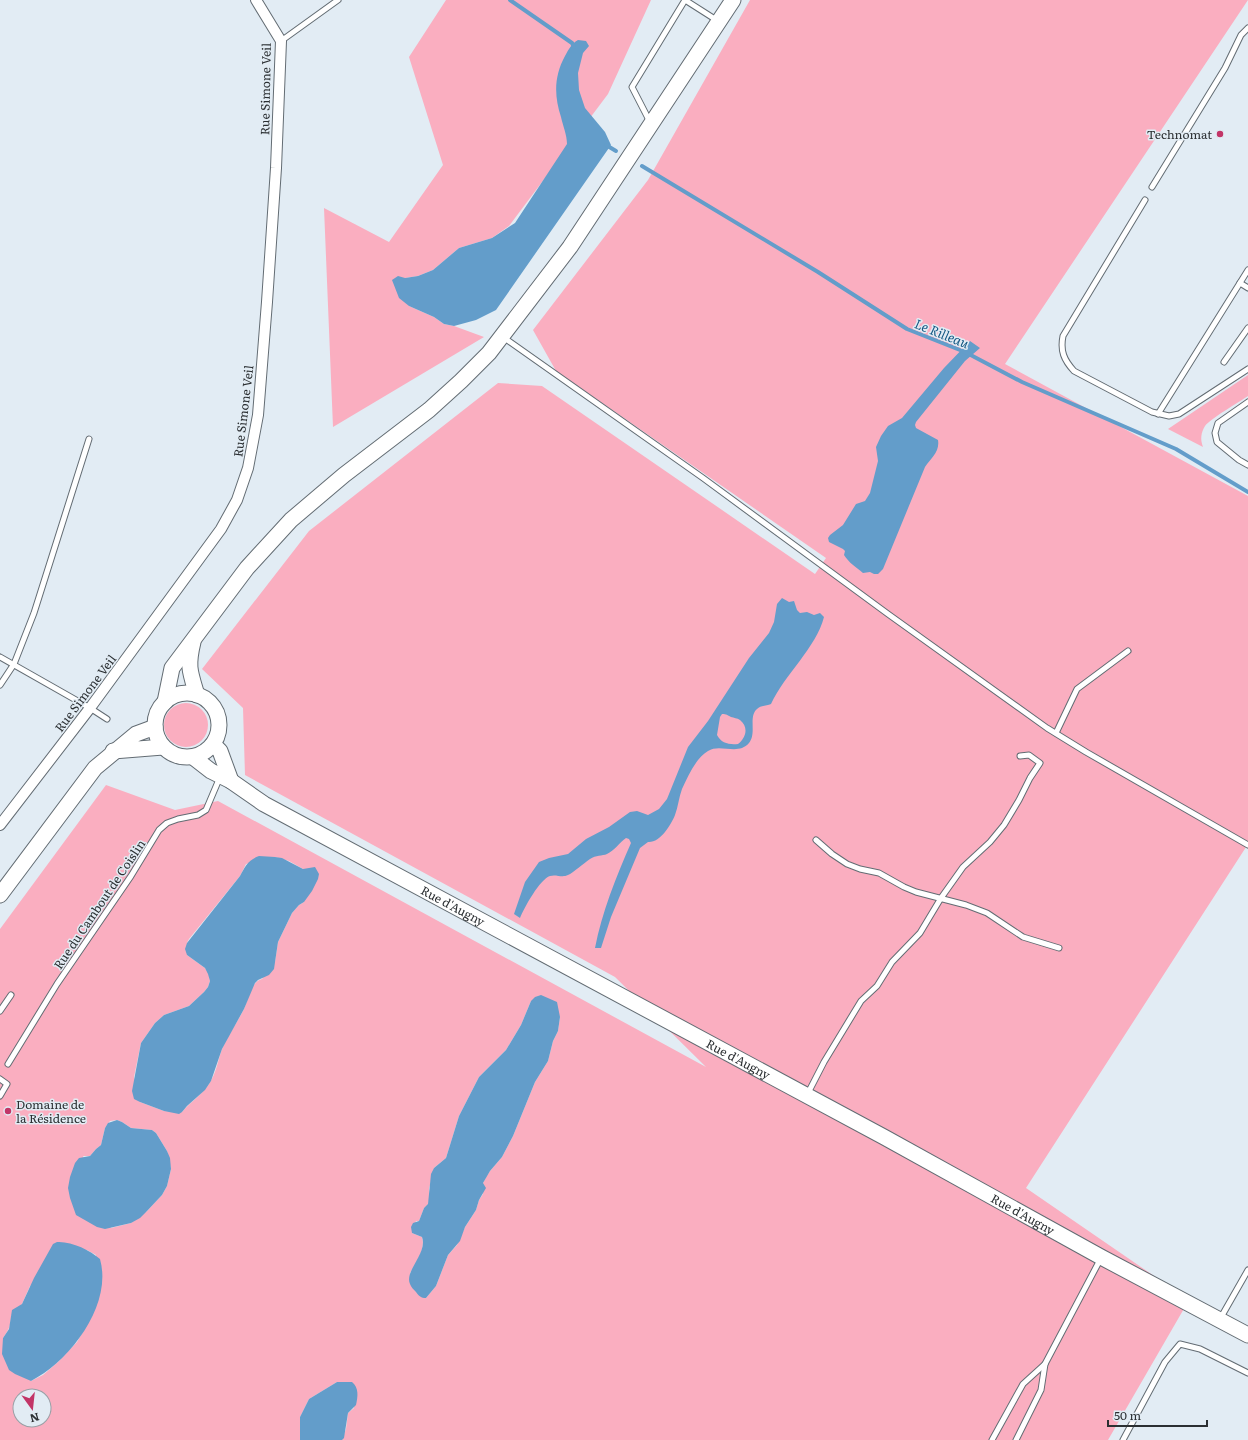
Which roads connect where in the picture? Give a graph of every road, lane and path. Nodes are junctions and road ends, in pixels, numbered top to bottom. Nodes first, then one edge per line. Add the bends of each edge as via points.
1 (256, 0) edge
2 (338, 0) edge
3 (733, 0) edge
4 (719, 22) junction
5 (1248, 28) edge
6 (281, 41) junction
7 (652, 124) junction
8 (1152, 187) dead end
9 (1145, 200) dead end
10 (1248, 270) edge
11 (1240, 283) junction
12 (1248, 288) edge
13 (1248, 328) edge
14 (502, 336) junction
15 (1224, 362) dead end
16 (1248, 369) edge
17 (1248, 402) edge
18 (1158, 414) junction
19 (89, 439) dead end
20 (1248, 465) edge
21 (194, 639) junction
22 (1128, 651) dead end
23 (0, 657) edge
24 (14, 664) junction
25 (0, 685) edge
26 (197, 695) junction
27 (165, 702) junction
28 (90, 708) junction
29 (107, 719) dead end
30 (155, 727) junction
31 (1056, 733) junction
32 (213, 744) junction
33 (164, 747) junction
34 (113, 751) junction
35 (1020, 756) dead end
36 (193, 757) junction
37 (226, 779) junction
38 (0, 825) edge
39 (816, 840) dead end
40 (1248, 845) edge
41 (0, 895) edge
42 (941, 898) junction
43 (1059, 948) dead end
44 (11, 995) dead end
45 (0, 1012) edge
46 (8, 1064) dead end
47 (0, 1079) edge
48 (0, 1096) edge
49 (806, 1096) junction
50 (1101, 1257) junction
51 (1248, 1270) edge
52 (1219, 1320) junction
53 (1248, 1335) edge
54 (1045, 1364) junction
55 (1248, 1373) edge
56 (992, 1440) edge
57 (1016, 1440) edge
58 (1123, 1440) edge

1 - 6 street, Rue Simone Veil
2 - 6 lane
3 - 4 main road
4 - 7 main road
4 - 7 lane via 685,0 632,87
5 - 8 lane via 1241,34 1225,68
6 - 28 street, Rue Simone Veil via 267,302 258,415 248,468 238,500 221,529
7 - 14 main road via 570,247
9 - 18 lane via 1063,336 1061,345 1064,358 1074,371
10 - 11 lane
11 - 12 lane
11 - 18 lane
13 - 15 lane
14 - 21 main road via 461,381 429,410 344,475 291,520 247,568
14 - 31 lane
16 - 18 lane via 1179,414
17 - 20 lane via 1218,423 1215,433 1217,442
19 - 24 lane via 34,613
21 - 26 main road via 189,659
21 - 27 main road via 172,668
22 - 31 lane via 1078,689
23 - 24 lane
24 - 25 lane
24 - 28 lane
26 - 27 main road via 182,694 173,696
26 - 32 main road via 211,704 217,713 218,734
27 - 30 main road via 159,709
28 - 29 lane
28 - 38 street, Rue Simone Veil
30 - 33 main road via 156,736
30 - 34 main road via 136,734
31 - 40 lane
32 - 36 main road via 206,751
32 - 37 main road via 220,751
33 - 34 main road
33 - 36 main road via 177,756
34 - 41 main road via 95,768
35 - 42 lane via 1029,755 1040,763 1004,825 963,867
36 - 37 main road, Rue d'Augny
37 - 46 lane, Rue du Cambout de Coislin via 206,810 198,815 178,818 159,830 131,876 57,984
37 - 49 main road, Rue d'Augny via 271,808
39 - 42 lane via 847,864 879,873 916,892
42 - 43 lane via 987,913 1023,937
42 - 49 lane via 920,934 892,962 877,986 862,1001
44 - 45 lane
47 - 48 lane via 8,1084
49 - 50 main road, Rue d'Augny
50 - 52 main road, Rue d'Augny
50 - 54 lane
51 - 52 lane
52 - 53 main road, Rue d'Augny
54 - 56 lane via 1023,1384
54 - 57 lane via 1041,1390
55 - 58 lane via 1200,1349 1180,1344 1164,1362

